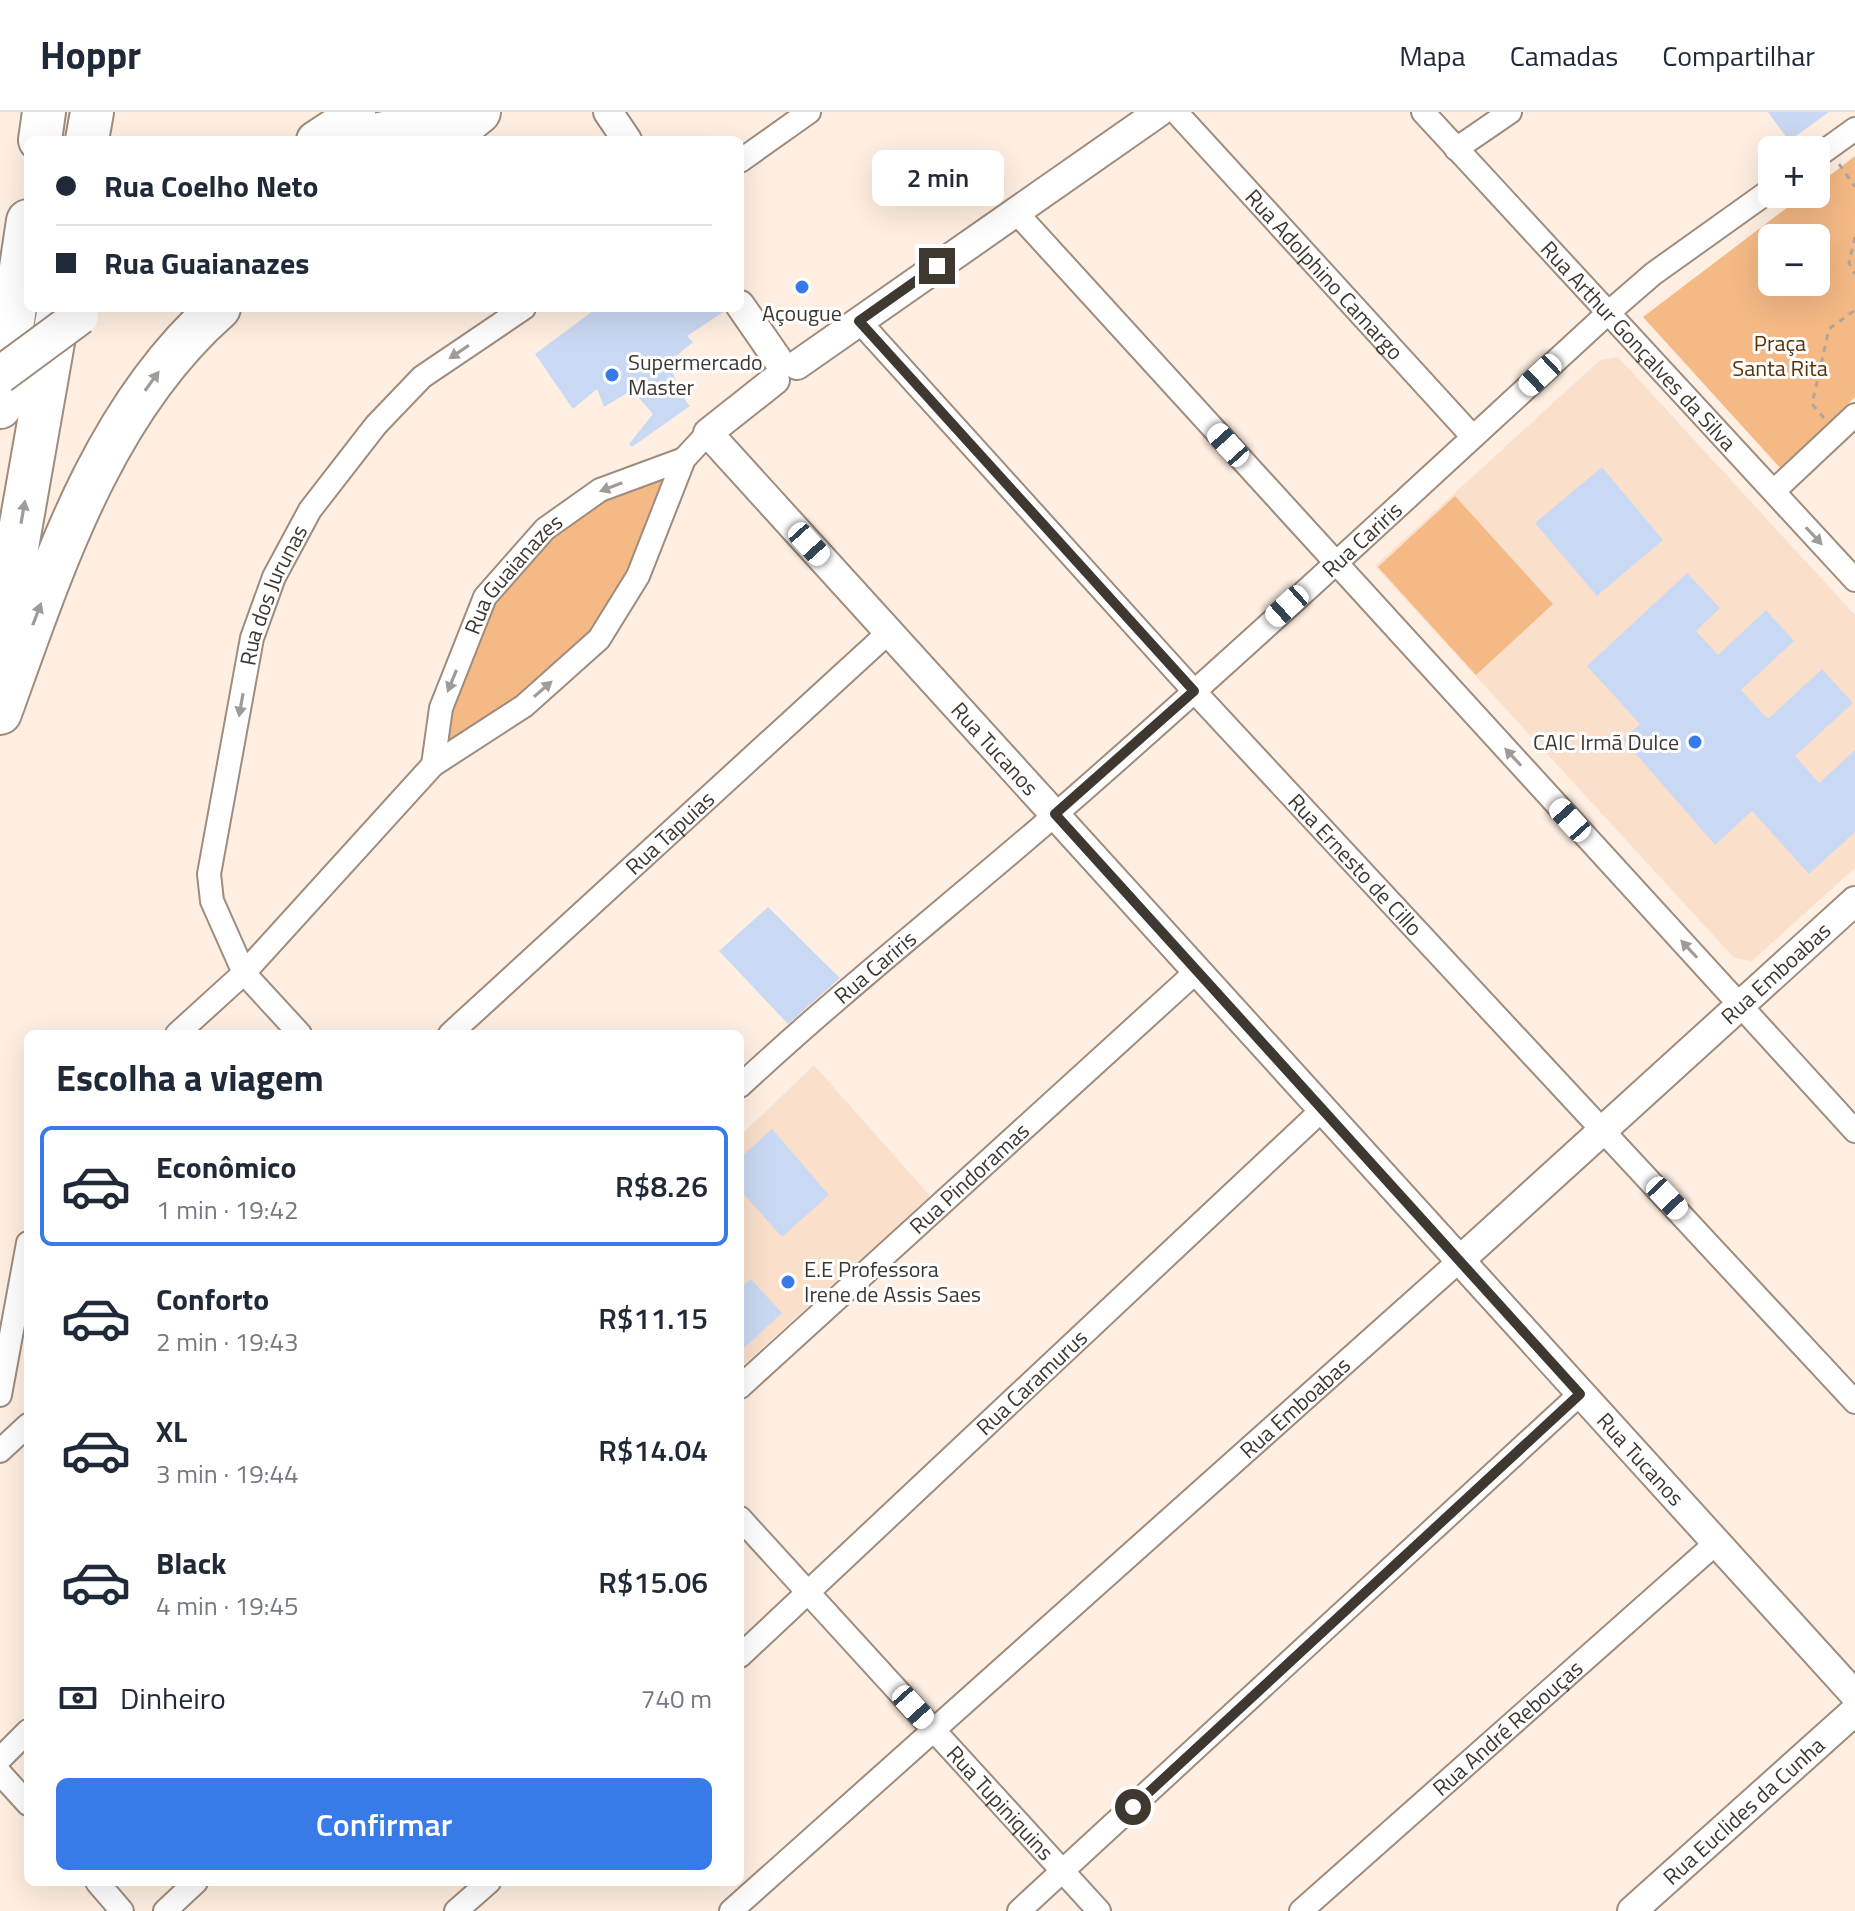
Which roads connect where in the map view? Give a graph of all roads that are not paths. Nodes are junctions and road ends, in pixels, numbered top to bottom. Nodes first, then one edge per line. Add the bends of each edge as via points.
1 (44, 112) edge
2 (92, 112) edge
3 (389, 112) edge
4 (446, 112) edge
5 (479, 112) edge
6 (608, 112) edge
7 (809, 112) edge
8 (1159, 112) edge
9 (1176, 112) edge
10 (1423, 112) edge
11 (1510, 112) edge
12 (1855, 129) edge
13 (352, 130) edge
14 (41, 136) edge
15 (88, 136) edge
16 (330, 136) edge
17 (449, 136) edge
18 (624, 136) edge
19 (1830, 147) edge
20 (1456, 149) junction
21 (744, 158) edge
22 (1758, 199) edge
23 (1014, 210) junction
24 (24, 248) edge
25 (744, 311) edge
26 (70, 312) edge
27 (72, 312) edge
28 (74, 312) edge
29 (215, 312) edge
30 (518, 312) edge
31 (1608, 313) junction
32 (859, 321) junction
33 (0, 352) edge
34 (784, 368) junction
35 (0, 375) edge
36 (0, 407) edge
37 (1855, 415) edge
38 (708, 433) junction
39 (1473, 437) junction
40 (684, 459) junction
41 (1774, 491) junction
42 (1334, 563) junction
43 (1855, 580) edge
44 (889, 632) junction
45 (0, 644) edge
46 (1194, 691) junction
47 (0, 713) edge
48 (433, 765) junction
49 (1055, 814) junction
50 (1855, 901) edge
51 (1198, 970) junction
52 (244, 973) junction
53 (1742, 1006) junction
54 (181, 1030) edge
55 (296, 1030) edge
56 (454, 1030) edge
57 (744, 1082) edge
58 (1323, 1109) junction
59 (1604, 1130) junction
60 (1855, 1131) edge
61 (1459, 1261) junction
62 (24, 1265) edge
63 (744, 1383) edge
64 (1580, 1394) junction
65 (0, 1395) edge
66 (1855, 1402) edge
67 (24, 1429) edge
68 (0, 1451) edge
69 (744, 1522) edge
70 (1715, 1544) junction
71 (809, 1594) junction
72 (744, 1652) edge
73 (1855, 1695) edge
74 (1855, 1711) edge
75 (934, 1730) junction
76 (24, 1735) edge
77 (0, 1759) edge
78 (0, 1773) edge
79 (24, 1800) edge
80 (1063, 1872) junction
81 (100, 1886) edge
82 (192, 1886) edge
83 (484, 1886) edge
84 (122, 1911) edge
85 (165, 1911) edge
86 (456, 1911) edge
87 (731, 1911) edge
88 (1019, 1911) edge
89 (1099, 1911) edge
90 (1301, 1911) edge
91 (1632, 1911) edge

1 - 14 highway
2 - 15 highway
3 - 13 main road
4 - 13 main road via 426,121
5 - 17 highway
6 - 18 street
7 - 21 street
8 - 23 street
9 - 39 street, Rua Adolphino Camargo
10 - 20 street, Rua Arthur Gonçalves da Silva
11 - 20 street
12 - 19 street
13 - 16 main road
20 - 31 street, Rua Arthur Gonçalves da Silva
22 - 31 street, Rua Cariris
23 - 32 street
23 - 42 street
24 - 36 highway
25 - 34 street
26 - 33 main road
27 - 35 main road, bridge
45 -> 28 highway
47 -> 29 highway via 101,464 165,363
30 -> 52 street, Rua dos Jurunas via 422,377 376,425 310,510 274,577 252,638 209,874 212,901
31 - 39 street, Rua Cariris
31 - 41 street, Rua Arthur Gonçalves da Silva
32 - 34 street
32 - 46 street, Rua Ernesto de Cillo
34 - 38 street
37 - 41 street
38 - 40 street, Rua Guaianazes
38 - 44 street, Rua Tucanos
39 - 42 street, Rua Cariris
48 -> 40 street, Rua Guaianazes via 524,706 599,639 638,576
40 -> 48 street, Rua Guaianazes via 600,490 545,529 485,597 441,708
41 -> 43 street, Rua Arthur Gonçalves da Silva
42 - 46 street, Rua Cariris
53 -> 42 street
44 - 49 street, Rua Tucanos
44 - 56 street, Rua Tapuias
46 - 49 street, Rua Cariris
46 - 59 street, Rua Ernesto de Cillo
48 - 52 street, Rua Guaianazes
49 - 51 street, Rua Tucanos
49 - 57 street, Rua Cariris
50 - 53 street, Rua Emboabas
51 - 58 street, Rua Tucanos
51 - 63 street, Rua Pindoramas
52 - 54 street, Rua Guaianazes
52 - 55 street
53 - 59 street, Rua Emboabas
53 - 60 street
58 - 61 street, Rua Tucanos
58 - 71 street, Rua Caramurus
59 - 61 street, Rua Emboabas
59 - 66 street, Rua Ernesto de Cillo
61 - 64 street, Rua Tucanos
61 - 75 street, Rua Emboabas
62 - 65 street
64 - 70 street, Rua Tucanos
64 - 80 street
67 - 68 street
69 - 71 street, Rua Tupiniquins
70 - 73 street, Rua Tucanos
70 - 90 street, Rua André Rebouças
71 - 72 street, Rua Caramurus
71 - 75 street, Rua Tupiniquins
74 - 91 street, Rua Euclides da Cunha
75 - 80 street, Rua Tupiniquins
75 - 87 street, Rua Emboabas
76 - 77 street
78 - 79 street
80 - 88 street
80 - 89 street, Rua Tupiniquins
81 - 84 street
82 - 85 street
83 - 86 street

